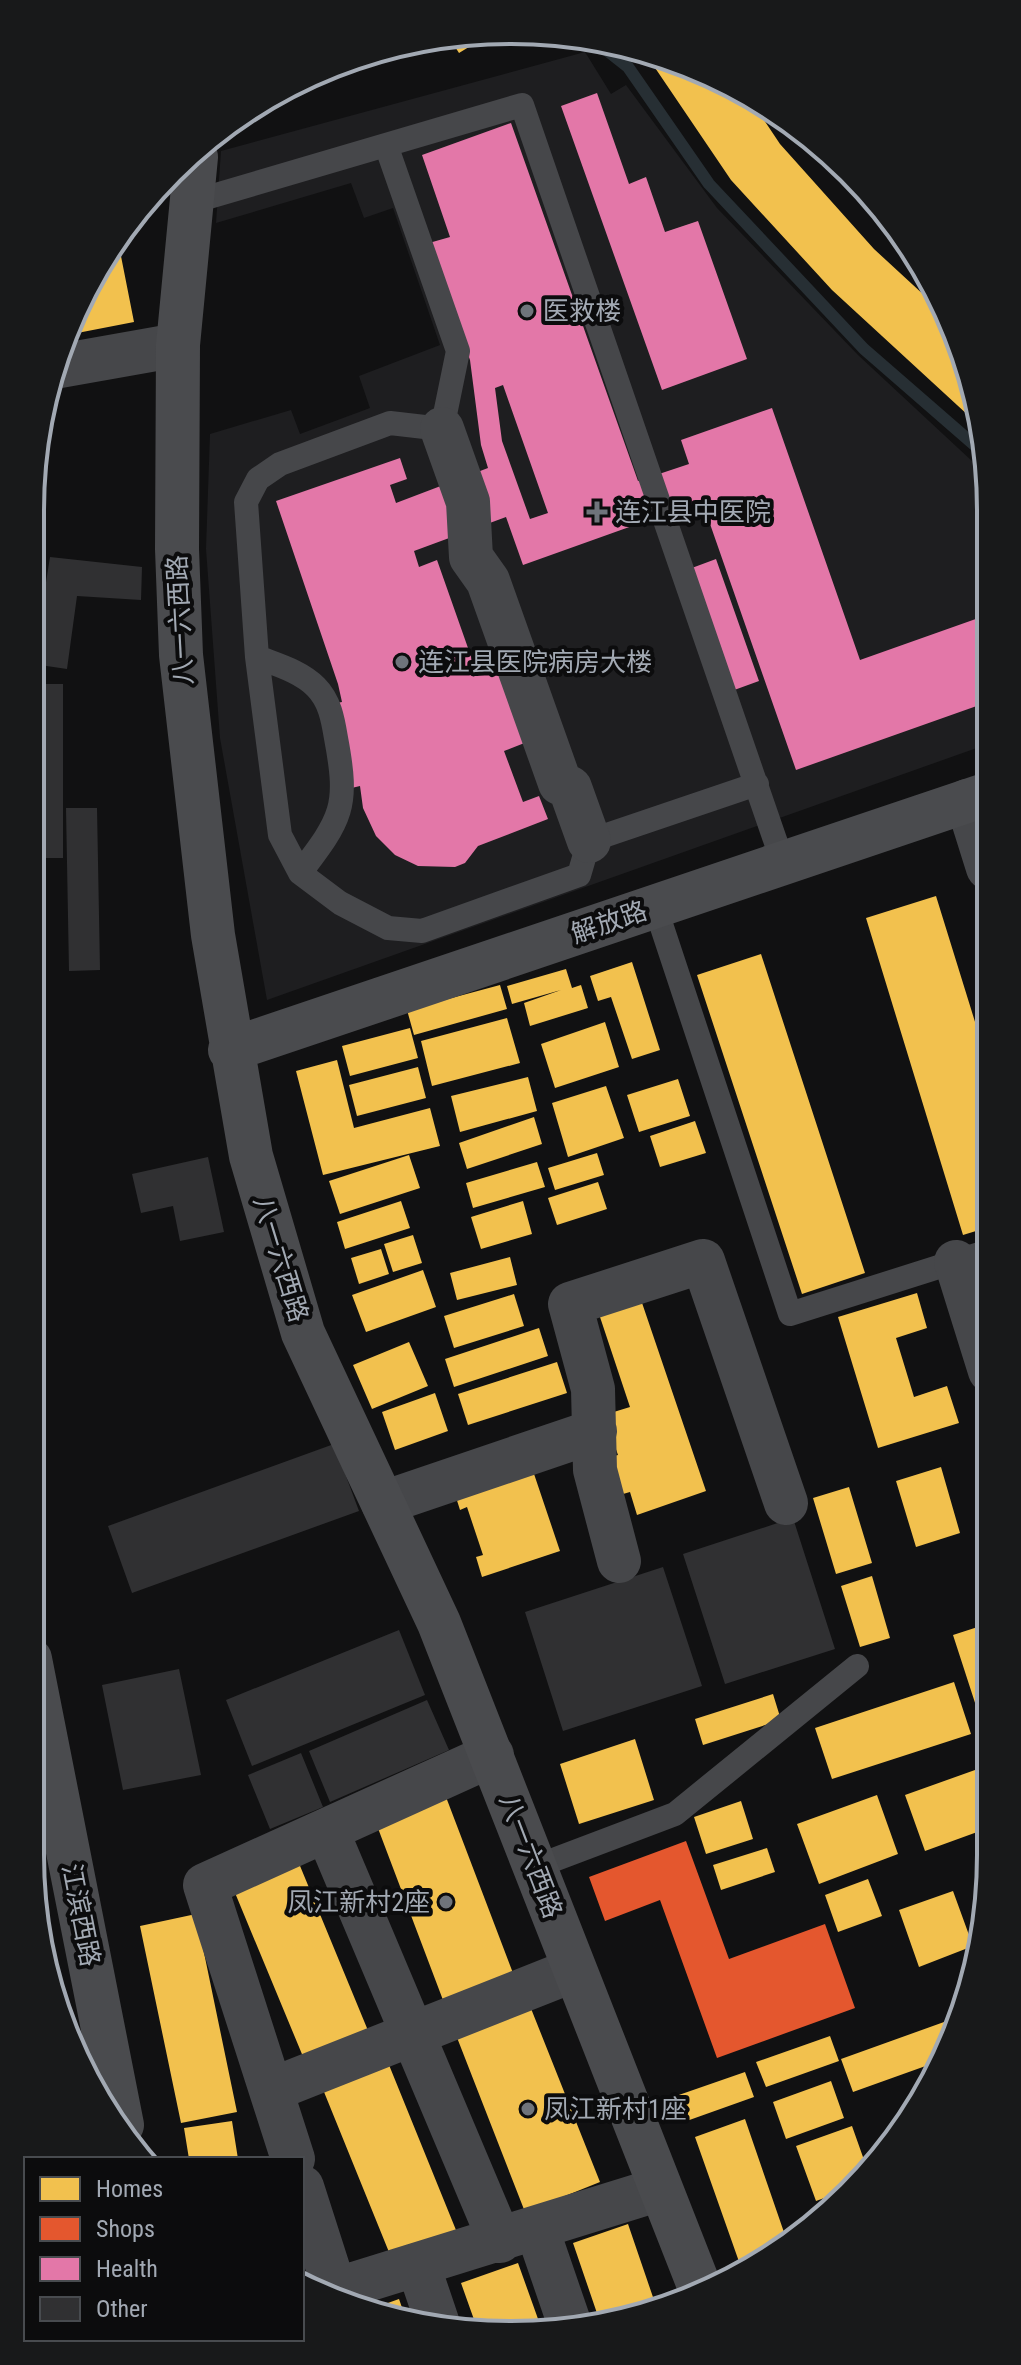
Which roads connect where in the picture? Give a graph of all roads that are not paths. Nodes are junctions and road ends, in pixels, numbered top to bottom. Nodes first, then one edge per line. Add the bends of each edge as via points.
1 (386, 145) junction
2 (195, 168) edge
3 (192, 202) junction
4 (178, 345) junction
5 (68, 365) edge
6 (442, 429) junction
7 (257, 657) junction
8 (757, 784) junction
9 (977, 797) edge
10 (583, 843) junction
11 (783, 863) junction
12 (300, 873) junction
13 (655, 906) junction
14 (230, 1050) junction
15 (972, 1257) edge
16 (977, 1289) edge
17 (595, 1431) junction
18 (383, 1503) junction
19 (786, 1503) dead end
20 (619, 1561) dead end
21 (857, 1666) dead end
22 (44, 1730) edge
23 (492, 1755) junction
24 (327, 1831) junction
25 (535, 1867) junction
26 (574, 1970) junction
27 (413, 2036) junction
28 (271, 2090) junction
29 (118, 2107) edge
30 (292, 2157) edge
31 (660, 2189) junction
32 (304, 2194) edge
33 (518, 2235) junction
34 (418, 2265) junction
35 (697, 2281) edge
36 (329, 2284) edge
37 (340, 2288) edge
38 (435, 2315) edge
39 (564, 2318) edge

1 - 3 lane
1 - 6 lane via 458,351
1 - 8 lane via 522,105
2 - 3 street, 八一六西路
3 - 4 street, 八一六西路
4 - 5 street
4 - 14 street, 八一六西路 via 181,655 196,812
6 - 7 lane via 390,423 280,464 258,479 246,502
6 - 10 street via 468,502 471,557 488,581 560,783 570,788
7 - 12 lane via 280,835
7 - 12 lane via 299,674 318,689 331,710 345,785 341,810
8 - 10 lane
8 - 11 lane
9 - 11 street, 解放路
10 - 12 lane via 579,875 422,931 388,928 340,903
11 - 13 street, 解放路
13 - 14 street, 解放路
13 - 15 lane via 790,1314
14 - 18 street, 八一六西路 via 265,1213 303,1333
15 - 16 street
17 - 18 street
17 - 19 street via 593,1389 570,1304 703,1261
17 - 20 street via 595,1470
18 - 23 street, 八一六西路
21 - 25 lane via 675,1814
22 - 29 street, 江滨西路
23 - 24 street
23 - 25 street, 八一六西路
24 - 27 street
24 - 28 street via 205,1885
25 - 26 street, 八一六西路
26 - 27 street
26 - 31 street, 八一六西路
27 - 28 street
27 - 33 street
28 - 30 street
31 - 33 street
31 - 35 street, 八一六西路
32 - 36 street
33 - 34 street
33 - 39 street
34 - 37 street
34 - 38 street

